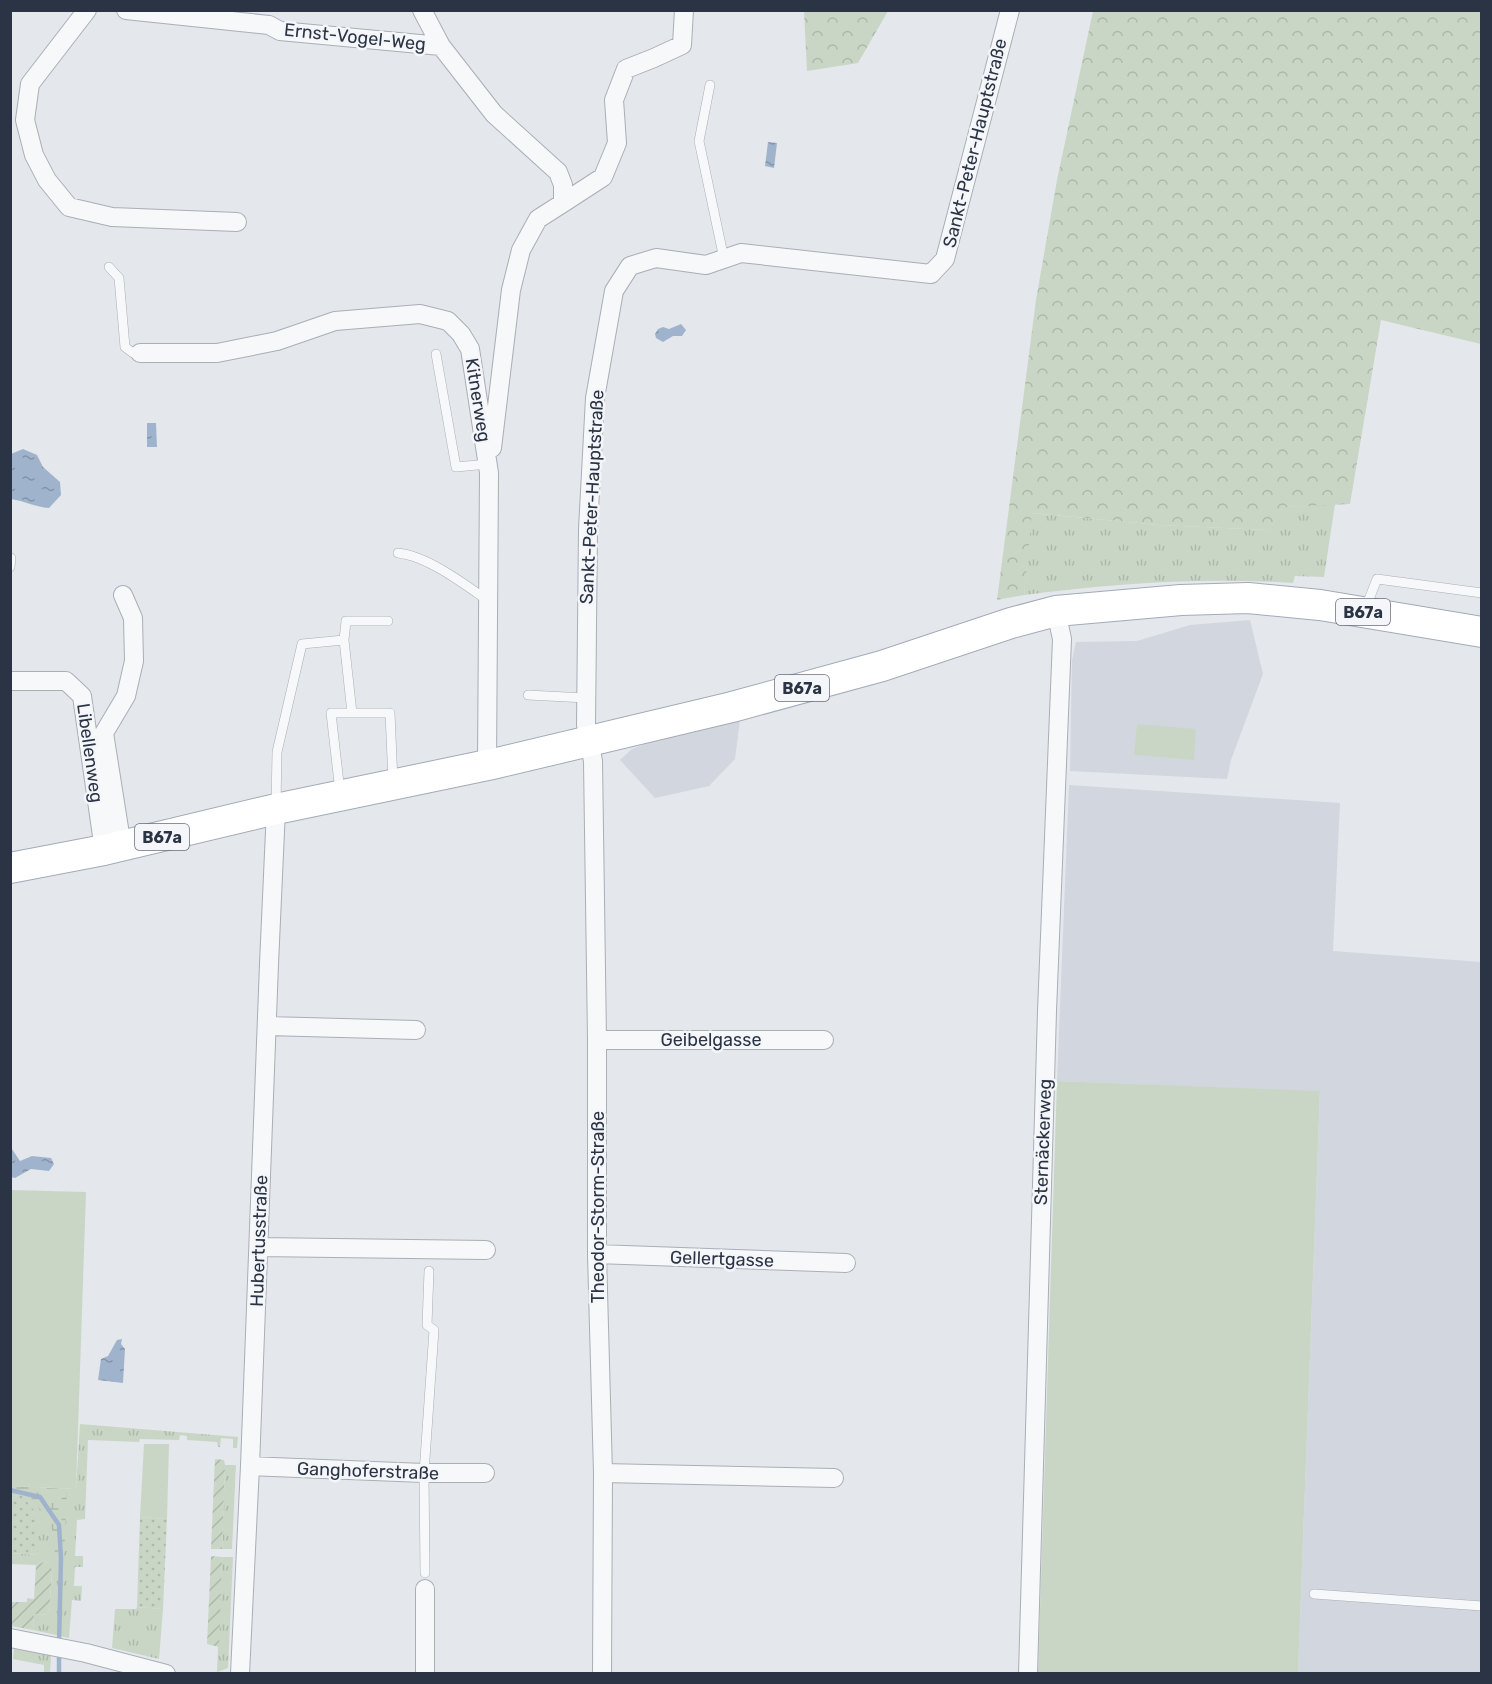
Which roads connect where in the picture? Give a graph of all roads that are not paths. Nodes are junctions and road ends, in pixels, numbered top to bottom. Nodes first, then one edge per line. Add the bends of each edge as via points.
1 (87, 10) edge
2 (126, 10) edge
3 (422, 10) edge
4 (684, 10) edge
5 (1010, 10) edge
6 (268, 18) edge
7 (441, 46) junction
8 (710, 85) dead end
9 (562, 203) junction
10 (237, 222) dead end
11 (724, 259) junction
12 (109, 267) dead end
13 (140, 353) joint
14 (436, 354) dead end
15 (489, 468) junction
16 (398, 553) dead end
17 (11, 558) edge
18 (10, 567) edge
19 (1482, 593) edge
20 (123, 595) dead end
21 (487, 600) junction
22 (1056, 611) junction
23 (1364, 612) junction
24 (388, 621) dead end
25 (1482, 632) edge
26 (344, 640) junction
27 (10, 681) edge
28 (528, 695) dead end
29 (586, 698) junction
30 (352, 712) junction
31 (589, 741) junction
32 (487, 765) junction
33 (393, 784) junction
34 (340, 795) junction
35 (276, 809) junction
36 (113, 849) junction
37 (10, 868) edge
38 (267, 1026) junction
39 (416, 1030) dead end
40 (597, 1040) junction
41 (824, 1040) dead end
42 (259, 1247) junction
43 (486, 1251) dead end
44 (597, 1254) junction
45 (846, 1263) dead end
46 (429, 1271) dead end
47 (250, 1466) junction
48 (424, 1473) junction
49 (485, 1473) dead end
50 (603, 1473) junction
51 (834, 1478) dead end
52 (425, 1581) joint
53 (1314, 1594) dead end
54 (1482, 1606) edge
55 (10, 1638) edge
56 (166, 1674) edge
57 (240, 1674) edge
58 (425, 1674) edge
59 (602, 1674) edge
60 (1028, 1674) edge

1 - 10 street via 30,84 25,120 33,155 46,180 69,207 112,217
2 - 6 street, Ernst-Vogel-Weg
3 - 7 street, Ernst-Vogel-Weg
4 - 9 street via 682,45 626,69 614,100 617,143 603,177
5 - 11 street, Sankt-Peter-Hauptstraße via 945,259 931,274 741,253
6 - 7 street, Ernst-Vogel-Weg via 279,31
7 - 9 street, Ernst-Vogel-Weg via 494,114 558,172 563,185
8 - 11 lane via 699,141
9 - 15 street via 538,219 521,250 511,290
11 - 29 street, Sankt-Peter-Hauptstraße via 706,265 656,258 630,266 614,291 595,398 588,529
12 - 13 lane via 119,278 125,347
13 - 15 street, Kitnerweg via 217,353 277,341 335,321 420,314 448,321 470,349
14 - 15 lane via 456,467
15 - 21 street, Kitnerweg
16 - 21 lane via 411,554
17 - 18 lane
19 - 23 lane via 1377,579
20 - 36 street via 133,618 134,661 126,696 104,733
21 - 32 street, Kitnerweg
22 - 23 main road, B67a via 1248,598
22 - 31 main road, B67a via 882,666
22 - 60 street, Sternäckerweg via 1062,639
23 - 25 main road, B67a
24 - 26 lane via 346,621
26 - 30 lane
26 - 35 lane via 302,644 277,752
27 - 36 street, Libellenweg via 66,681 82,696
28 - 29 lane
29 - 31 street, Sankt-Peter-Hauptstraße
30 - 33 lane via 390,712
30 - 34 lane via 331,713
31 - 32 main road, B67a
31 - 40 street, Theodor-Storm-Straße via 594,761
32 - 33 main road, B67a
33 - 34 main road, B67a
34 - 35 main road, B67a
35 - 36 main road, B67a
35 - 38 street, Hubertusstraße
36 - 37 main road, B67a
38 - 39 street
38 - 42 street, Hubertusstraße
40 - 41 street, Geibelgasse
40 - 44 street, Theodor-Storm-Straße
42 - 43 street
42 - 47 street, Hubertusstraße
44 - 45 street, Gellertgasse
44 - 50 street, Theodor-Storm-Straße
46 - 48 lane via 427,1325 434,1330
47 - 48 street, Ganghoferstraße
47 - 57 street, Hubertusstraße
48 - 49 street, Ganghoferstraße
48 - 52 lane
50 - 51 street
50 - 59 street, Theodor-Storm-Straße
52 - 58 street
53 - 54 lane
55 - 56 street

